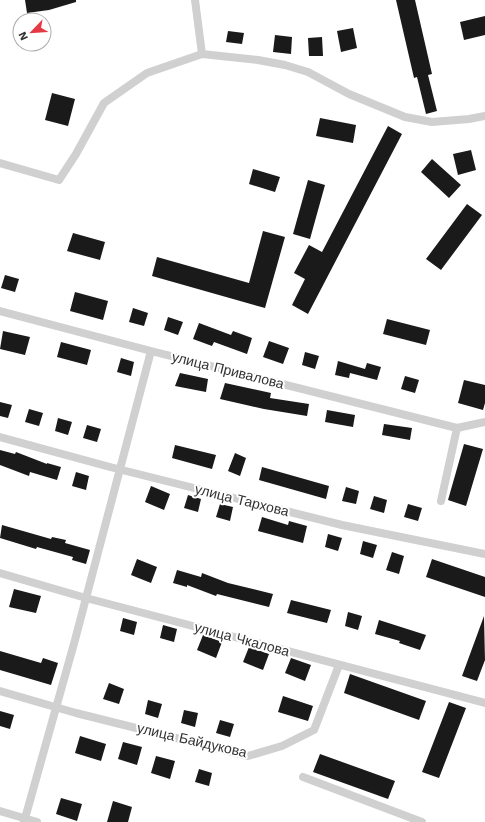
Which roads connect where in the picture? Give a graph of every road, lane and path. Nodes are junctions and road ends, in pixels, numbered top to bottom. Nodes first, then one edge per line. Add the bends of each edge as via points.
1 (195, 0) edge
2 (202, 54) junction
3 (485, 116) edge
4 (0, 163) edge
5 (0, 311) edge
6 (151, 351) junction
7 (485, 422) edge
8 (457, 428) junction
9 (0, 437) edge
10 (120, 469) junction
11 (441, 501) dead end
12 (485, 554) edge
13 (0, 573) edge
14 (86, 598) junction
15 (339, 665) junction
16 (0, 691) edge
17 (485, 703) edge
18 (56, 707) junction
19 (303, 777) dead end
20 (0, 811) edge
21 (24, 820) edge
22 (37, 822) edge
23 (422, 822) edge

1 - 2 street
2 - 3 street via 258,60 308,72 349,94 405,117 432,122
2 - 4 street via 147,73 104,103 59,180
5 - 6 street, улица Привалова
6 - 8 street, улица Привалова
6 - 10 street
7 - 8 street
8 - 11 street
9 - 10 street, улица Тархова
10 - 12 street, улица Тархова via 342,525
10 - 14 street
13 - 14 street, улица Чкалова
14 - 15 street, улица Чкалова
14 - 18 street
15 - 17 street, улица Чкалова
15 - 18 street, улица Байдукова via 314,730 282,746 248,756
16 - 18 street, улица Байдукова
18 - 21 street
19 - 23 street
20 - 21 street
21 - 22 street

